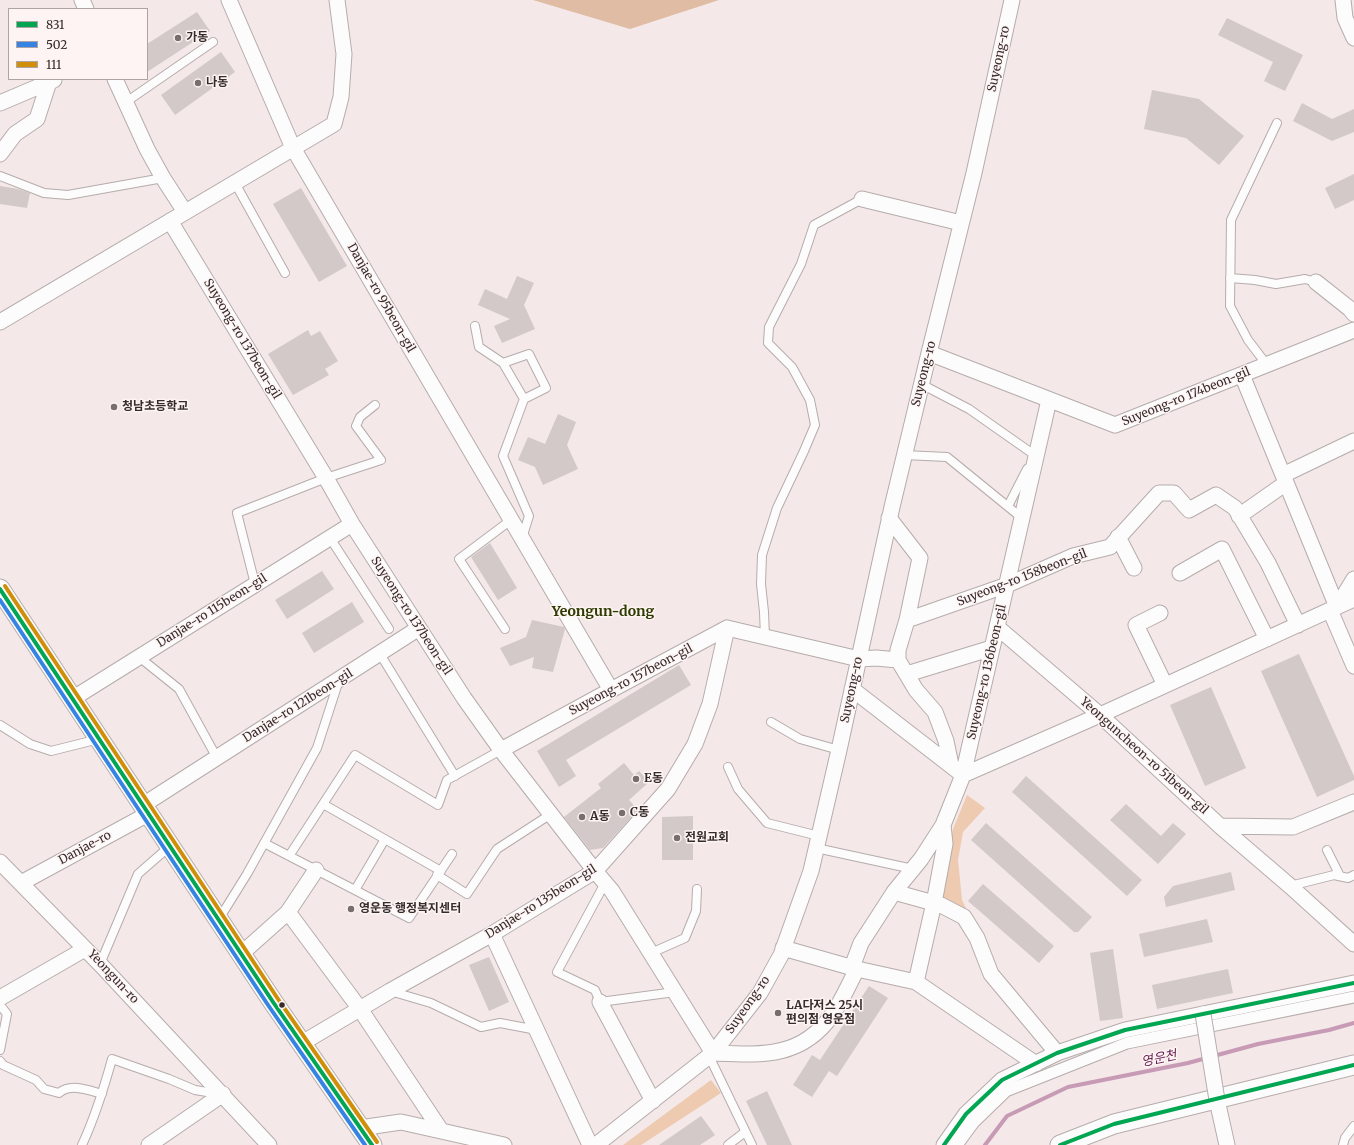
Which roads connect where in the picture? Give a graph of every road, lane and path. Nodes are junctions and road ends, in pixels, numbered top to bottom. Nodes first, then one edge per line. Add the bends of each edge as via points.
1 (229, 0) edge
2 (337, 0) edge
3 (1012, 0) edge
4 (1343, 0) edge
5 (1354, 38) edge
6 (213, 42) dead end
7 (53, 80) edge
8 (116, 80) edge
9 (126, 102) junction
10 (0, 103) edge
11 (1277, 123) dead end
12 (293, 148) junction
13 (0, 154) edge
14 (0, 176) edge
15 (163, 178) junction
16 (235, 183) junction
17 (862, 200) joint
18 (185, 212) junction
19 (170, 221) junction
20 (961, 223) junction
21 (285, 273) dead end
22 (1230, 278) junction
23 (1316, 282) joint
24 (1354, 314) edge
25 (0, 322) edge
26 (475, 326) dead end
27 (1354, 330) edge
28 (929, 353) junction
29 (504, 363) junction
30 (1267, 365) junction
31 (1242, 375) junction
32 (921, 384) junction
33 (524, 398) junction
34 (1050, 400) junction
35 (375, 405) dead end
36 (1354, 441) edge
37 (904, 455) junction
38 (1036, 459) junction
39 (326, 478) junction
40 (1284, 479) junction
41 (1008, 506) junction
42 (1239, 516) junction
43 (889, 518) junction
44 (1022, 518) junction
45 (511, 520) junction
46 (352, 524) junction
47 (330, 538) junction
48 (1118, 538) junction
49 (522, 539) junction
50 (1134, 568) dead end
51 (1180, 573) dead end
52 (1354, 579) edge
53 (255, 584) junction
54 (1007, 585) junction
55 (0, 589) edge
56 (1354, 599) edge
57 (1333, 608) junction
58 (6, 610) edge
59 (1160, 613) dead end
60 (907, 620) junction
61 (1298, 624) junction
62 (997, 627) junction
63 (419, 628) junction
64 (727, 628) junction
65 (389, 629) dead end
66 (506, 629) dead end
67 (765, 637) junction
68 (1267, 639) junction
69 (992, 648) junction
70 (380, 654) junction
71 (139, 657) junction
72 (859, 659) junction
73 (898, 660) junction
74 (1354, 666) edge
75 (907, 674) junction
76 (339, 680) junction
77 (1166, 685) junction
78 (852, 689) junction
79 (611, 690) junction
80 (72, 699) junction
81 (1100, 715) junction
82 (771, 722) dead end
83 (0, 725) edge
84 (99, 739) junction
85 (501, 750) junction
86 (839, 750) junction
87 (217, 758) junction
88 (951, 765) junction
89 (728, 767) dead end
90 (963, 775) junction
91 (455, 776) junction
92 (1354, 802) edge
93 (323, 804) junction
94 (146, 809) junction
95 (551, 814) junction
96 (944, 824) junction
97 (1220, 826) junction
98 (385, 839) junction
99 (818, 842) junction
100 (264, 843) junction
101 (170, 846) junction
102 (1327, 850) dead end
103 (452, 854) dead end
104 (289, 856) junction
105 (0, 862) edge
106 (913, 868) junction
107 (316, 870) junction
108 (595, 871) junction
109 (439, 873) junction
110 (1354, 875) edge
111 (1340, 876) junction
112 (605, 882) junction
113 (21, 883) junction
114 (1290, 886) junction
115 (697, 889) dead end
116 (355, 890) junction
117 (894, 892) junction
118 (934, 903) junction
119 (288, 912) junction
120 (219, 920) junction
121 (492, 934) junction
122 (1354, 944) edge
123 (85, 948) junction
124 (783, 948) junction
125 (651, 953) junction
126 (241, 954) junction
127 (100, 964) junction
128 (855, 968) junction
129 (916, 982) junction
130 (1354, 983) edge
131 (390, 991) junction
132 (675, 992) junction
133 (1, 997) edge
134 (1354, 997) edge
135 (600, 1002) junction
136 (360, 1009) junction
137 (1203, 1014) junction
138 (537, 1030) junction
139 (302, 1043) junction
140 (0, 1050) edge
141 (1057, 1053) junction
142 (711, 1055) junction
143 (0, 1061) edge
144 (1036, 1064) junction
145 (1354, 1065) edge
146 (102, 1094) junction
147 (223, 1094) junction
148 (1217, 1100) junction
149 (653, 1101) junction
150 (1354, 1126) edge
151 (360, 1128) junction
152 (440, 1130) junction
153 (745, 1132) junction
154 (82, 1145) edge
155 (149, 1145) edge
156 (269, 1145) edge
157 (372, 1145) edge
158 (504, 1145) edge
159 (590, 1145) edge
160 (596, 1145) edge
161 (728, 1145) edge
162 (752, 1145) edge
163 (944, 1145) edge
164 (956, 1145) edge
165 (1060, 1145) edge
166 (1227, 1145) edge
167 (1344, 1145) edge

1 - 12 street
2 - 12 street via 344,54 341,97 334,124
3 - 20 street, Suyeong-ro
4 - 5 street via 1345,18
6 - 9 lane
7 - 10 street
7 - 13 street via 37,119 15,134
8 - 9 street
9 - 15 street
11 - 22 lane via 1231,220
12 - 16 street
12 - 45 street, Danjae-ro 95beon-gil
14 - 15 lane via 44,193 68,195
15 - 18 street
16 - 18 street
16 - 21 lane
17 - 20 street
17 - 67 lane via 814,224 801,264 769,327 768,343 792,367 810,400 815,425 777,508 762,555 761,584
18 - 19 street
19 - 25 street
19 - 39 street, Suyeong-ro 137beon-gil
20 - 28 street, Suyeong-ro
22 - 23 lane via 1276,284 1305,279
22 - 30 lane via 1230,306 1248,340
23 - 24 street
26 - 29 lane via 479,347
27 - 30 street, Suyeong-ro 174beon-gil
28 - 32 street, Suyeong-ro
28 - 34 street, Suyeong-ro 174beon-gil
29 - 33 lane
29 - 33 lane via 528,354 546,388
30 - 31 street, Suyeong-ro 174beon-gil
31 - 34 street, Suyeong-ro 174beon-gil via 1115,425
31 - 40 street
32 - 37 street, Suyeong-ro
32 - 38 lane via 969,410
33 - 49 lane via 503,456 530,516
34 - 38 street, Suyeong-ro 136beon-gil
35 - 39 lane via 360,417 356,426 381,460
36 - 40 street
37 - 41 lane via 947,457
37 - 43 street, Suyeong-ro
38 - 41 lane via 1027,469
38 - 44 street, Suyeong-ro 136beon-gil
39 - 46 street, Suyeong-ro 137beon-gil
39 - 53 lane via 236,513
40 - 42 street
40 - 57 street
41 - 44 lane
42 - 48 street, Suyeong-ro 158beon-gil via 1235,508 1216,495 1189,510 1174,493 1159,492
42 - 61 street via 1268,563
43 - 60 street via 920,558
43 - 72 street, Suyeong-ro
44 - 54 street, Suyeong-ro 136beon-gil
45 - 49 street, Danjae-ro 95beon-gil
45 - 66 lane via 459,559
46 - 47 street, Danjae-ro 115beon-gil
46 - 63 street, Suyeong-ro 137beon-gil
47 - 53 street, Danjae-ro 115beon-gil
47 - 65 lane
48 - 50 street
48 - 54 street, Suyeong-ro 158beon-gil via 1110,547 1073,556
49 - 79 street, Danjae-ro 95beon-gil
51 - 68 street via 1222,550
52 - 57 street
53 - 71 street, Danjae-ro 115beon-gil
54 - 60 street, Suyeong-ro 158beon-gil
54 - 62 street, Suyeong-ro 136beon-gil
55 - 58 street
56 - 57 street
57 - 61 street
57 - 74 street
58 - 80 street
59 - 77 street via 1136,625
60 - 73 street via 898,650
61 - 68 street
62 - 69 street, Suyeong-ro 136beon-gil
62 - 81 street, Yeonguncheon-ro 51beon-gil
63 - 70 street, Danjae-ro 121beon-gil
63 - 85 street, Suyeong-ro 137beon-gil
64 - 67 street
64 - 79 street, Suyeong-ro 157beon-gil
64 - 108 street, Danjae-ro 135beon-gil via 710,704 695,744 668,789
67 - 72 street
68 - 77 street
69 - 75 street
69 - 90 street, Suyeong-ro 136beon-gil
70 - 76 street, Danjae-ro 121beon-gil
70 - 91 lane
71 - 80 street, Danjae-ro 115beon-gil
71 - 87 lane via 179,689
72 - 73 street
72 - 78 street, Suyeong-ro
73 - 75 street
75 - 88 street via 916,690 936,712
76 - 87 street, Danjae-ro 121beon-gil
76 - 100 lane via 316,748
77 - 81 street
78 - 86 street, Suyeong-ro
78 - 88 street
79 - 85 street, Suyeong-ro 157beon-gil
80 - 84 street
81 - 90 street
81 - 97 street, Yeonguncheon-ro 51beon-gil
82 - 86 lane via 800,739
83 - 84 lane via 30,744 51,751
84 - 94 street
85 - 91 lane
85 - 95 street, Suyeong-ro 137beon-gil
86 - 99 street, Suyeong-ro
87 - 94 street, Danjae-ro 121beon-gil
88 - 90 street
89 - 99 lane via 738,789 767,823
90 - 96 street, Suyeong-ro 136beon-gil
91 - 93 lane via 447,780 438,805 355,754
92 - 97 street via 1293,827
93 - 98 lane
93 - 104 lane
94 - 101 street
94 - 113 street, Danjae-ro
95 - 108 street, Suyeong-ro 137beon-gil
95 - 109 lane via 496,849 467,894
96 - 106 street, Suyeong-ro 136beon-gil
96 - 118 street, Suyeong-ro 136beon-gil via 945,844
97 - 114 street, Yeonguncheon-ro 51beon-gil
98 - 109 lane
98 - 116 lane
99 - 106 lane
99 - 124 street, Suyeong-ro via 811,871
100 - 104 lane
100 - 120 lane
101 - 120 street
101 - 127 lane via 138,874
102 - 111 lane
103 - 109 lane
104 - 107 lane
105 - 113 street, Yeongun-ro
106 - 117 street, Suyeong-ro 136beon-gil
107 - 116 lane
107 - 119 street
108 - 112 street, Suyeong-ro 137beon-gil
108 - 121 street, Danjae-ro 135beon-gil
109 - 116 lane via 409,918
110 - 111 lane via 1348,878
111 - 114 lane via 1334,875
112 - 125 street, Suyeong-ro 137beon-gil
112 - 135 lane via 557,972 595,990
113 - 123 street, Yeongun-ro
114 - 122 street, Yeonguncheon-ro 51beon-gil
115 - 125 lane via 696,911 684,938
117 - 118 street
117 - 128 street, Suyeong-ro 136beon-gil via 861,943
118 - 129 street, Suyeong-ro 136beon-gil
118 - 141 street via 964,917 977,938 991,974
119 - 126 street
119 - 136 street
120 - 126 street
121 - 131 street, Danjae-ro 135beon-gil
121 - 138 street
123 - 127 street, Yeongun-ro
123 - 133 street
124 - 128 street
124 - 142 street, Suyeong-ro via 760,993
125 - 132 street, Suyeong-ro 137beon-gil
126 - 139 street
127 - 147 street, Yeongun-ro
128 - 129 street
128 - 142 street, Suyeong-ro 136beon-gil via 832,1015 800,1045 778,1052 752,1055
129 - 144 street
130 - 137 street
131 - 136 street, Danjae-ro 135beon-gil
131 - 138 lane via 431,1003 481,1027 500,1023
132 - 135 lane
132 - 142 street, Suyeong-ro 137beon-gil
133 - 140 lane via 7,1014
134 - 164 street via 1127,1043 1006,1092 974,1122
135 - 149 street
136 - 139 street, Danjae-ro 135beon-gil
136 - 152 street
137 - 141 street via 1125,1030
137 - 148 street, bridge
138 - 159 street
139 - 151 street
141 - 144 street
142 - 149 street, Suyeong-ro
142 - 153 lane
143 - 146 lane via 3,1065 36,1080 44,1089 59,1093 64,1089 77,1088
144 - 163 street via 1002,1080 966,1114
145 - 148 street
146 - 147 lane via 112,1058 195,1090
146 - 154 lane
147 - 155 street
147 - 156 street, Yeongun-ro
148 - 165 street via 1114,1124
148 - 166 street
149 - 160 street, Suyeong-ro
150 - 167 lane via 1345,1138
151 - 152 street via 401,1122
151 - 157 street
152 - 158 street
153 - 161 lane
153 - 162 lane

